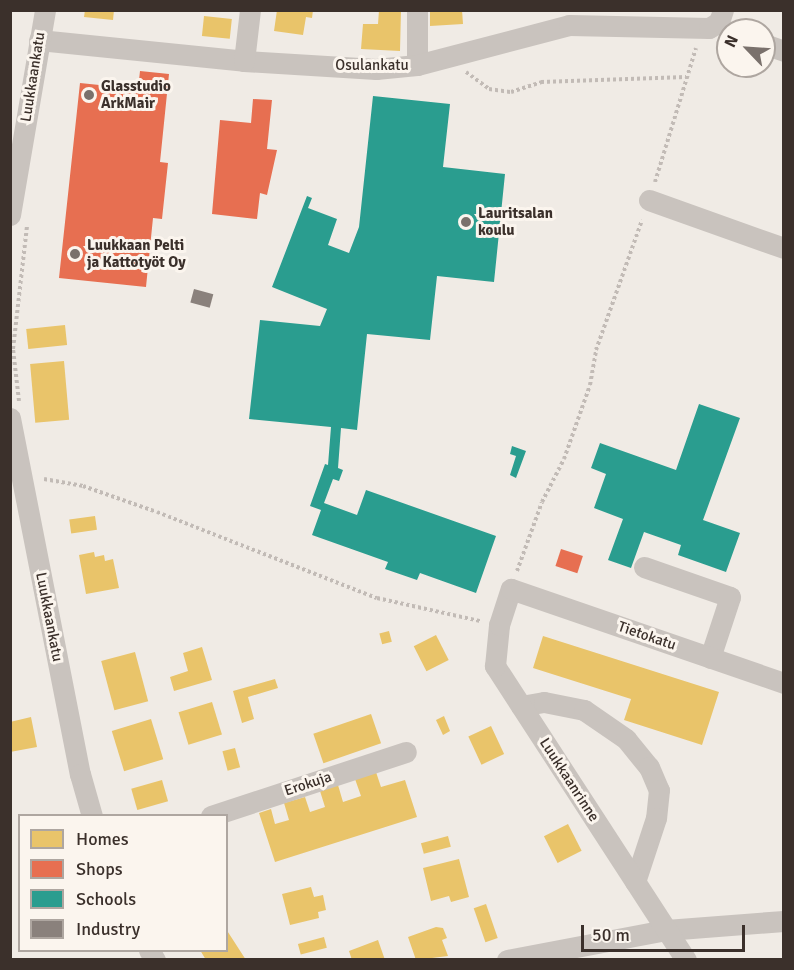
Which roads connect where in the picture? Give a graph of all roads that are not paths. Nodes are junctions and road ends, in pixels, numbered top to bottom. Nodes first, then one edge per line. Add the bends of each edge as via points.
1 (45, 10) edge
2 (250, 10) edge
3 (417, 10) edge
4 (716, 23) edge
5 (39, 40) junction
6 (244, 61) junction
7 (417, 65) junction
8 (649, 200) road end
9 (19, 219) edge
10 (783, 248) edge
11 (16, 413) edge
12 (644, 567) dead end
13 (511, 589) joint
14 (710, 658) junction
15 (783, 683) edge
16 (521, 706) junction
17 (406, 752) dead end
18 (91, 814) edge
19 (217, 814) edge
20 (635, 882) junction
21 (783, 921) edge
22 (666, 930) junction
23 (507, 960) edge
24 (686, 960) edge

1 - 5 street, Luukkaankatu
2 - 6 street
3 - 7 street
4 - 7 street, Osulankatu via 569,25
5 - 6 street, Osulankatu
5 - 9 street, Luukkaankatu
6 - 7 street, Osulankatu via 376,69
8 - 10 street
11 - 18 street, Luukkaankatu via 23,478 80,774
12 - 14 street via 730,597
13 - 14 street, Tietokatu
13 - 16 street, Luukkaanrinne via 499,626 495,666
14 - 15 street, Tietokatu
16 - 20 street, Luukkaanrinne
16 - 20 street via 544,702 584,710 626,740 649,767 659,790 656,818
17 - 19 street, Erokuja
20 - 22 street, Luukkaanrinne
21 - 22 street
22 - 23 street
22 - 24 street, Luukkaanrinne

